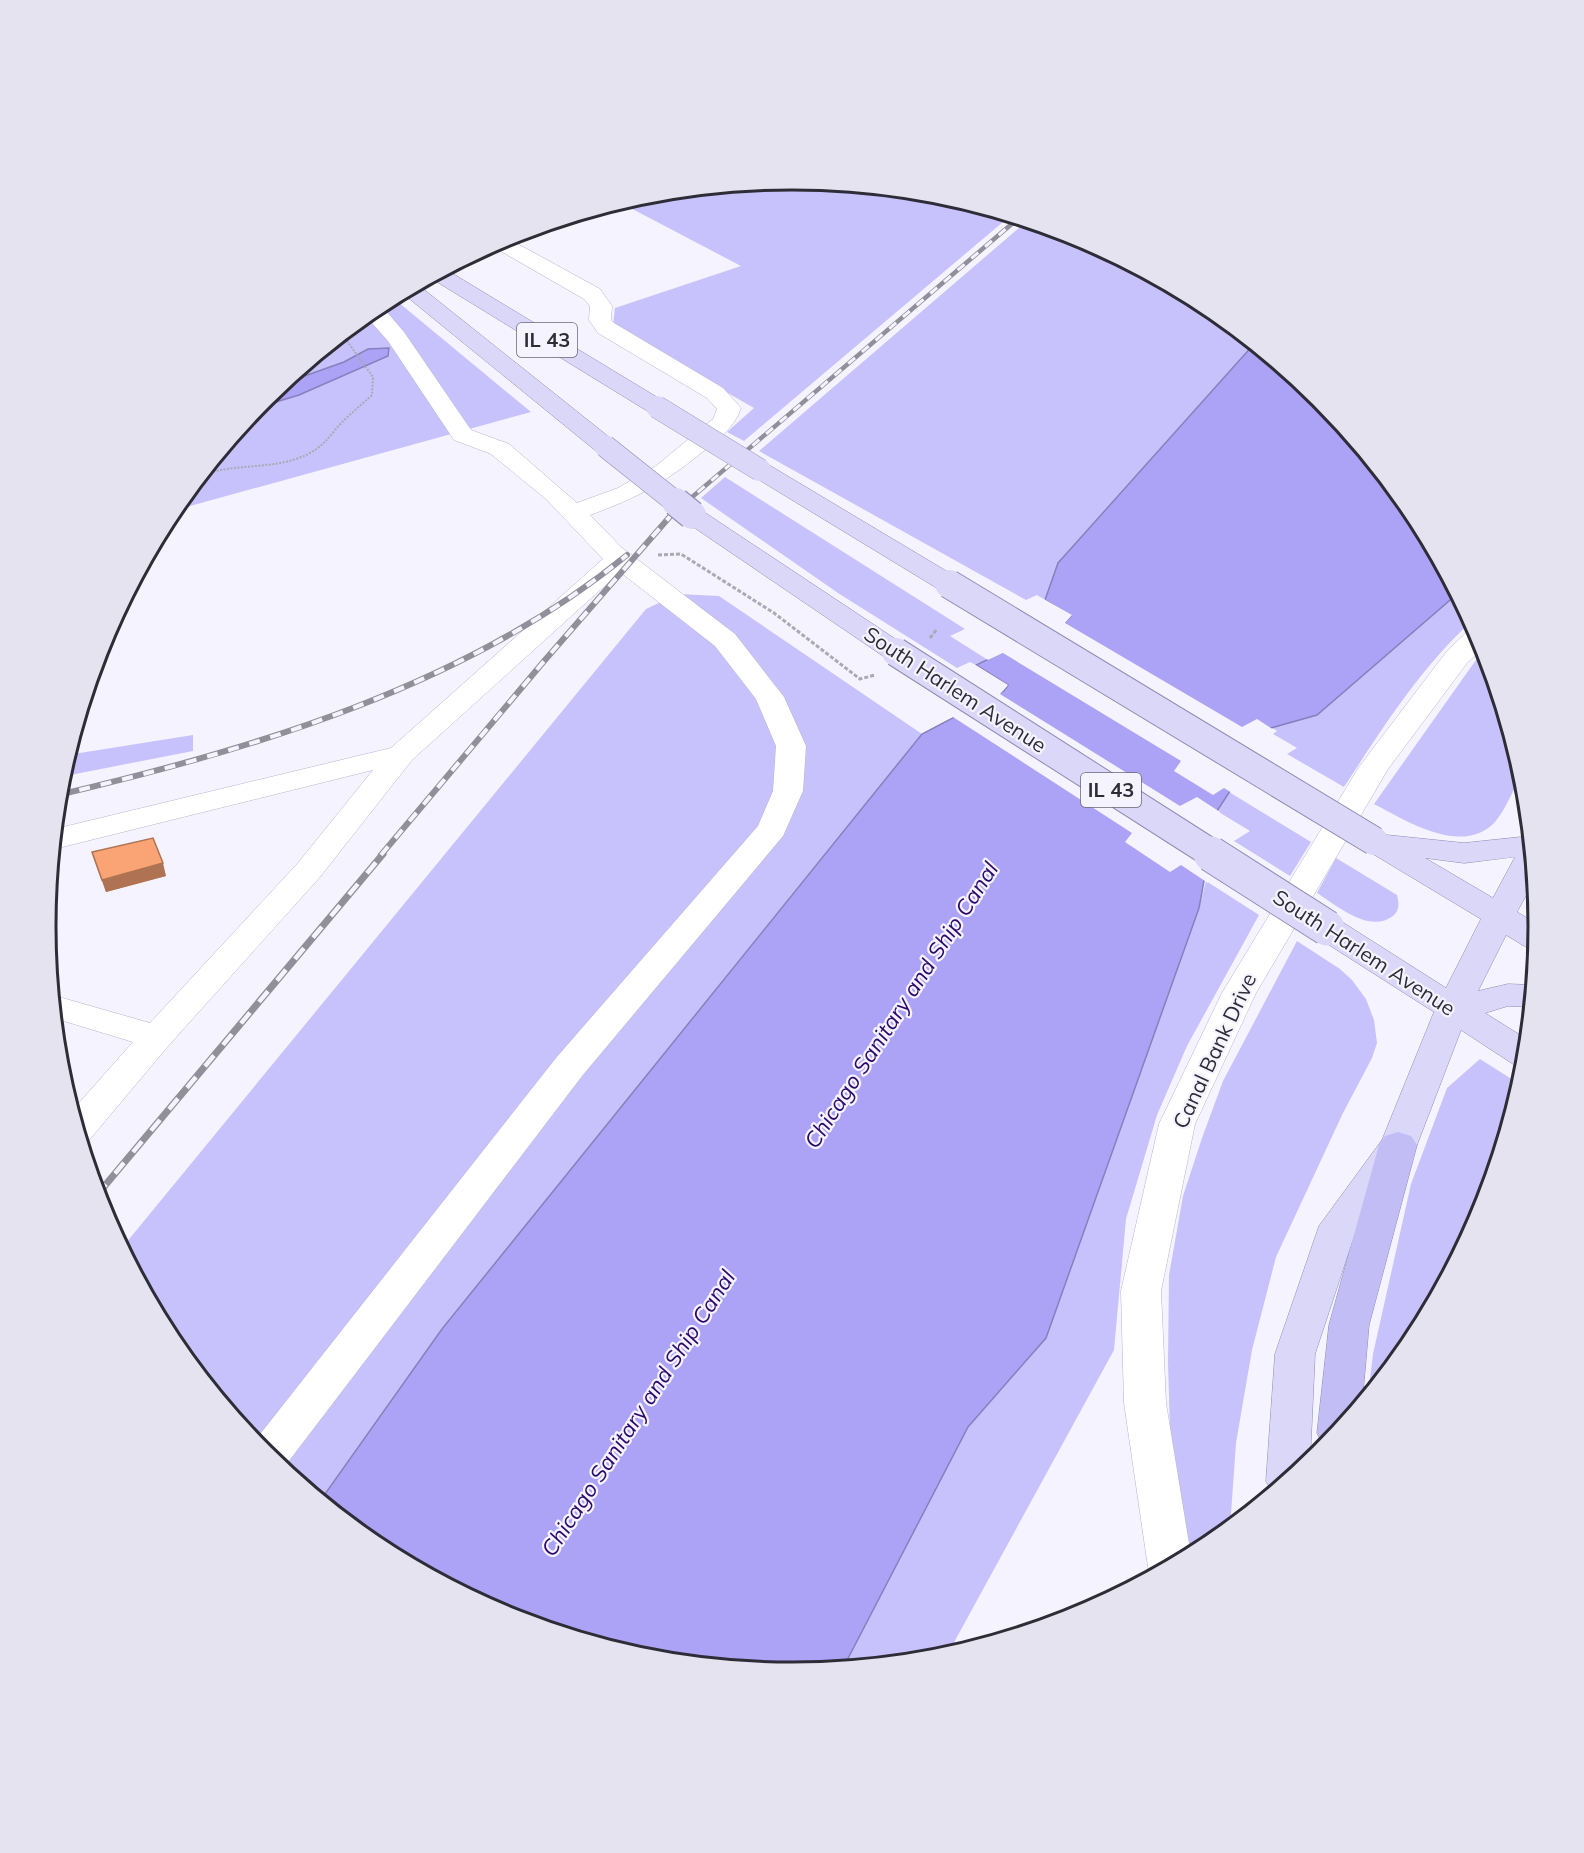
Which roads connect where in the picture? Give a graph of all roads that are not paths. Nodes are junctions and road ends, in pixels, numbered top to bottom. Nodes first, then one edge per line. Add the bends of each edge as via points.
1 (508, 247) edge
2 (445, 278) edge
3 (416, 294) edge
4 (379, 317) edge
5 (573, 513) junction
6 (625, 564) junction
7 (1471, 643) edge
8 (401, 754) junction
9 (61, 837) edge
10 (1374, 841) junction
11 (1524, 847) edge
12 (1526, 867) edge
13 (1499, 916) junction
14 (1528, 933) edge
15 (1525, 996) edge
16 (60, 1008) edge
17 (1452, 1010) junction
18 (157, 1037) junction
19 (1517, 1050) edge
20 (83, 1123) edge
21 (1398, 1145) junction
22 (1339, 1419) edge
23 (273, 1449) edge
24 (1289, 1470) edge
25 (1169, 1559) edge

1 - 5 street via 592,294 601,302 600,320 606,328 715,393 729,408 724,422 665,471 627,493
2 - 10 main road, IL 43, bridge
3 - 17 main road, South Harlem Avenue / IL 43, bridge via 673,501 764,566
4 - 5 street via 462,435 500,449
5 - 6 street
6 - 8 street
6 - 23 street via 725,640 770,697 791,746 788,791 772,829 569,1067
7 - 25 street, Canal Bank Drive via 1456,657 1374,767 1239,993 1177,1124 1141,1291 1144,1403
8 - 9 street
8 - 18 street via 309,870
10 - 11 main road via 1464,853
10 - 13 main road, IL 43
12 - 13 main road
13 - 14 main road, IL 43
13 - 17 main road
15 - 17 main road via 1508,995
16 - 18 street
17 - 19 main road, South Harlem Avenue / IL 43
17 - 21 main road
18 - 20 street
21 - 22 highway via 1349,1325
21 - 24 main road via 1338,1226 1295,1354

